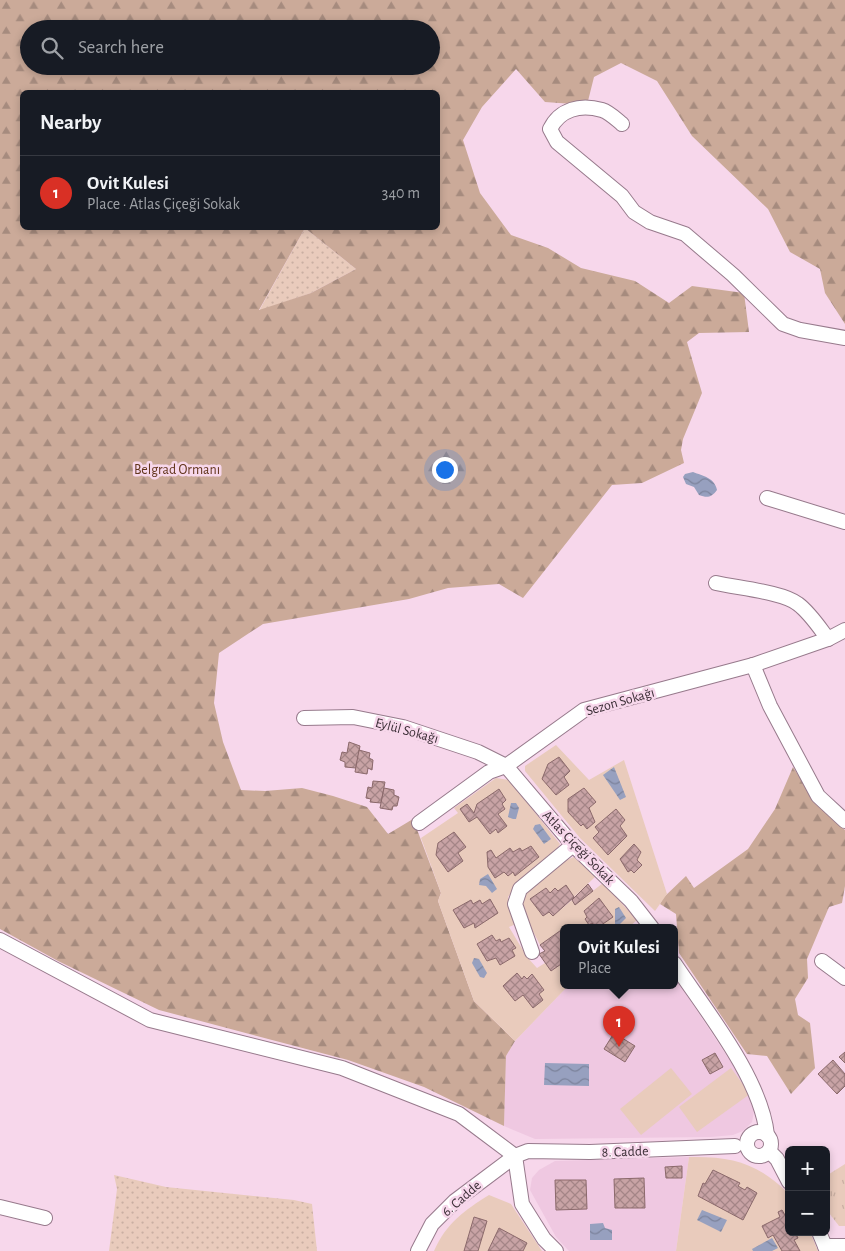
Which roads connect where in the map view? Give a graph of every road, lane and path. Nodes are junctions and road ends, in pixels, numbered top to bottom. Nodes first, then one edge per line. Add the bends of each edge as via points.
1 (622, 124) dead end
2 (845, 338) edge
3 (767, 498) dead end
4 (845, 522) edge
5 (716, 583) dead end
6 (845, 625) edge
7 (845, 630) edge
8 (827, 637) junction
9 (753, 665) junction
10 (304, 718) dead end
11 (506, 766) junction
12 (845, 821) edge
13 (419, 823) dead end
14 (573, 845) junction
15 (649, 924) edge
16 (0, 940) edge
17 (532, 952) dead end
18 (822, 961) dead end
19 (678, 969) edge
20 (845, 978) edge
21 (761, 1104) junction
22 (767, 1135) junction
23 (750, 1136) junction
24 (735, 1146) junction
25 (761, 1154) junction
26 (515, 1156) junction
27 (785, 1176) edge
28 (0, 1207) edge
29 (46, 1218) dead end
30 (821, 1236) edge
31 (845, 1246) edge
32 (826, 1249) edge
33 (418, 1251) edge
34 (556, 1251) edge

1 - 2 street via 603,110 575,108 563,112 554,120 550,130 557,142 622,196 634,212 650,222 685,234 783,324
3 - 4 street
5 - 8 street via 787,598 799,604
6 - 8 street
7 - 8 street, Sezon Sokağı
8 - 9 street, Sezon Sokağı
9 - 11 street, Sezon Sokağı via 584,710
9 - 12 street via 770,706 818,796
10 - 11 street, Eylül Sokağı via 353,717 403,727 478,752
11 - 13 street, Sezon Sokağı via 490,772
11 - 14 street, Atlas Çiçeği Sokak
14 - 15 street, Atlas Çiçeği Sokak via 632,901
14 - 17 street via 520,889 516,897 515,904
16 - 26 street via 150,1020 342,1068 459,1114
18 - 20 street
19 - 21 street via 750,1078
21 - 22 street
21 - 23 street via 758,1122
22 - 23 street via 761,1132
22 - 25 street via 771,1141
23 - 24 street
23 - 25 street via 747,1145
24 - 25 street
24 - 26 street, 8. Cadde via 528,1151
25 - 27 street via 777,1159
26 - 33 street, 6. Cadde via 455,1201 432,1224
26 - 34 street via 522,1204 544,1239
28 - 29 street
30 - 32 street
31 - 32 street

